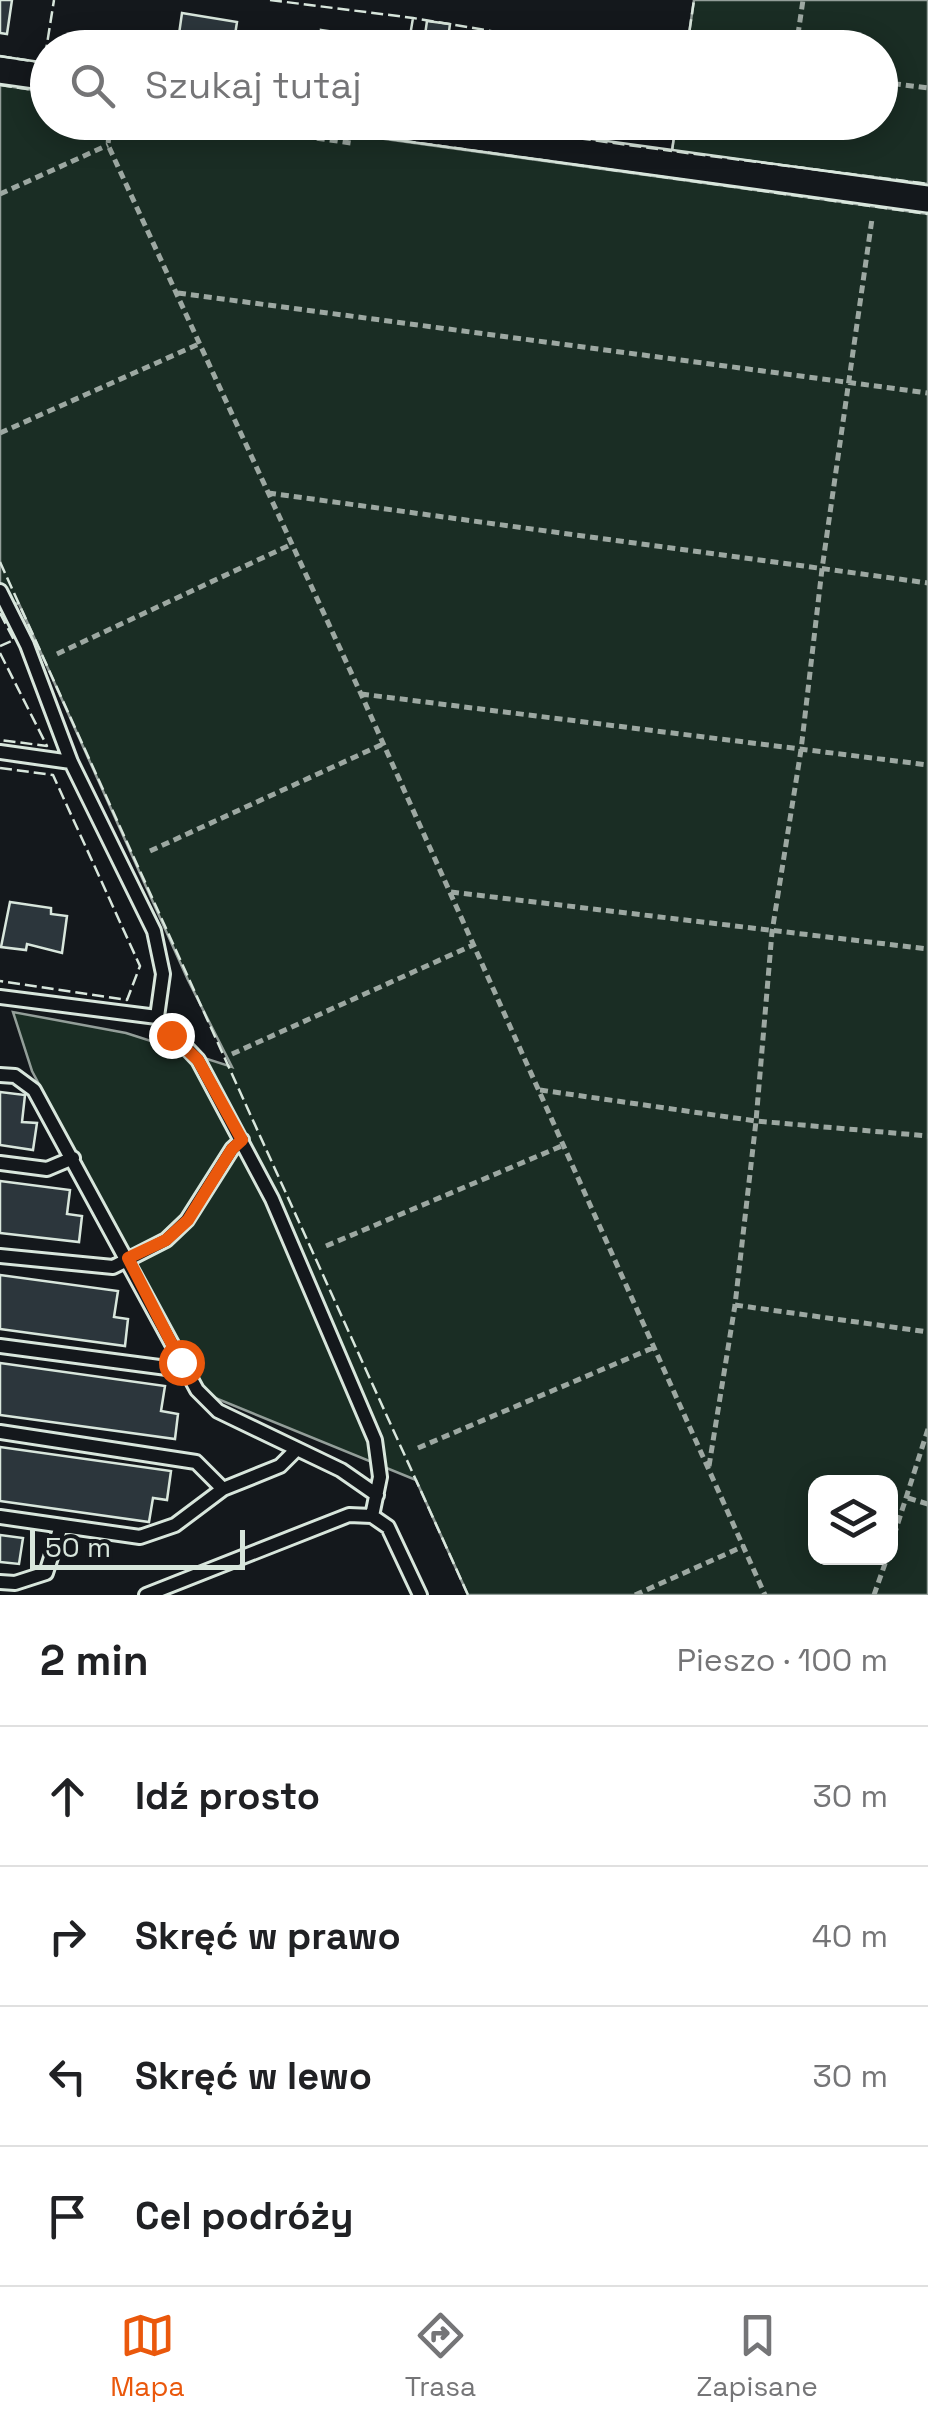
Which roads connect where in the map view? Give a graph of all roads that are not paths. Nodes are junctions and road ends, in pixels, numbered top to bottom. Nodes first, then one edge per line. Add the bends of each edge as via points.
1 (0, 70) edge
2 (30, 74) edge
3 (499, 140) edge
4 (928, 199) edge
5 (0, 591) edge
6 (0, 752) edge
7 (71, 762) junction
8 (0, 997) edge
9 (157, 1017) junction
10 (0, 1075) edge
11 (242, 1140) junction
12 (73, 1158) junction
13 (0, 1163) edge
14 (0, 1256) edge
15 (128, 1258) junction
16 (0, 1346) edge
17 (181, 1362) junction
18 (0, 1432) edge
19 (296, 1450) junction
20 (223, 1489) junction
21 (377, 1495) junction
22 (0, 1516) edge
23 (372, 1516) junction
24 (61, 1526) junction
25 (0, 1582) edge
26 (146, 1595) edge
27 (420, 1595) edge

1 - 2 street
3 - 4 street
5 - 7 lane
6 - 7 lane
7 - 9 lane via 154,931 162,974
8 - 9 lane
9 - 11 lane via 198,1060
10 - 12 lane via 15,1076 34,1090
11 - 15 lane via 188,1220 166,1240
11 - 21 lane via 375,1440
12 - 13 lane via 47,1169
12 - 15 lane
14 - 15 lane via 113,1267
15 - 17 lane
16 - 17 lane via 167,1368
17 - 19 lane via 218,1411
18 - 20 lane via 196,1462
19 - 20 lane via 280,1466
19 - 21 lane
20 - 24 lane via 174,1525 140,1537
21 - 23 lane
22 - 24 lane
23 - 26 lane via 349,1515
23 - 27 lane via 388,1527
24 - 25 lane via 46,1574

